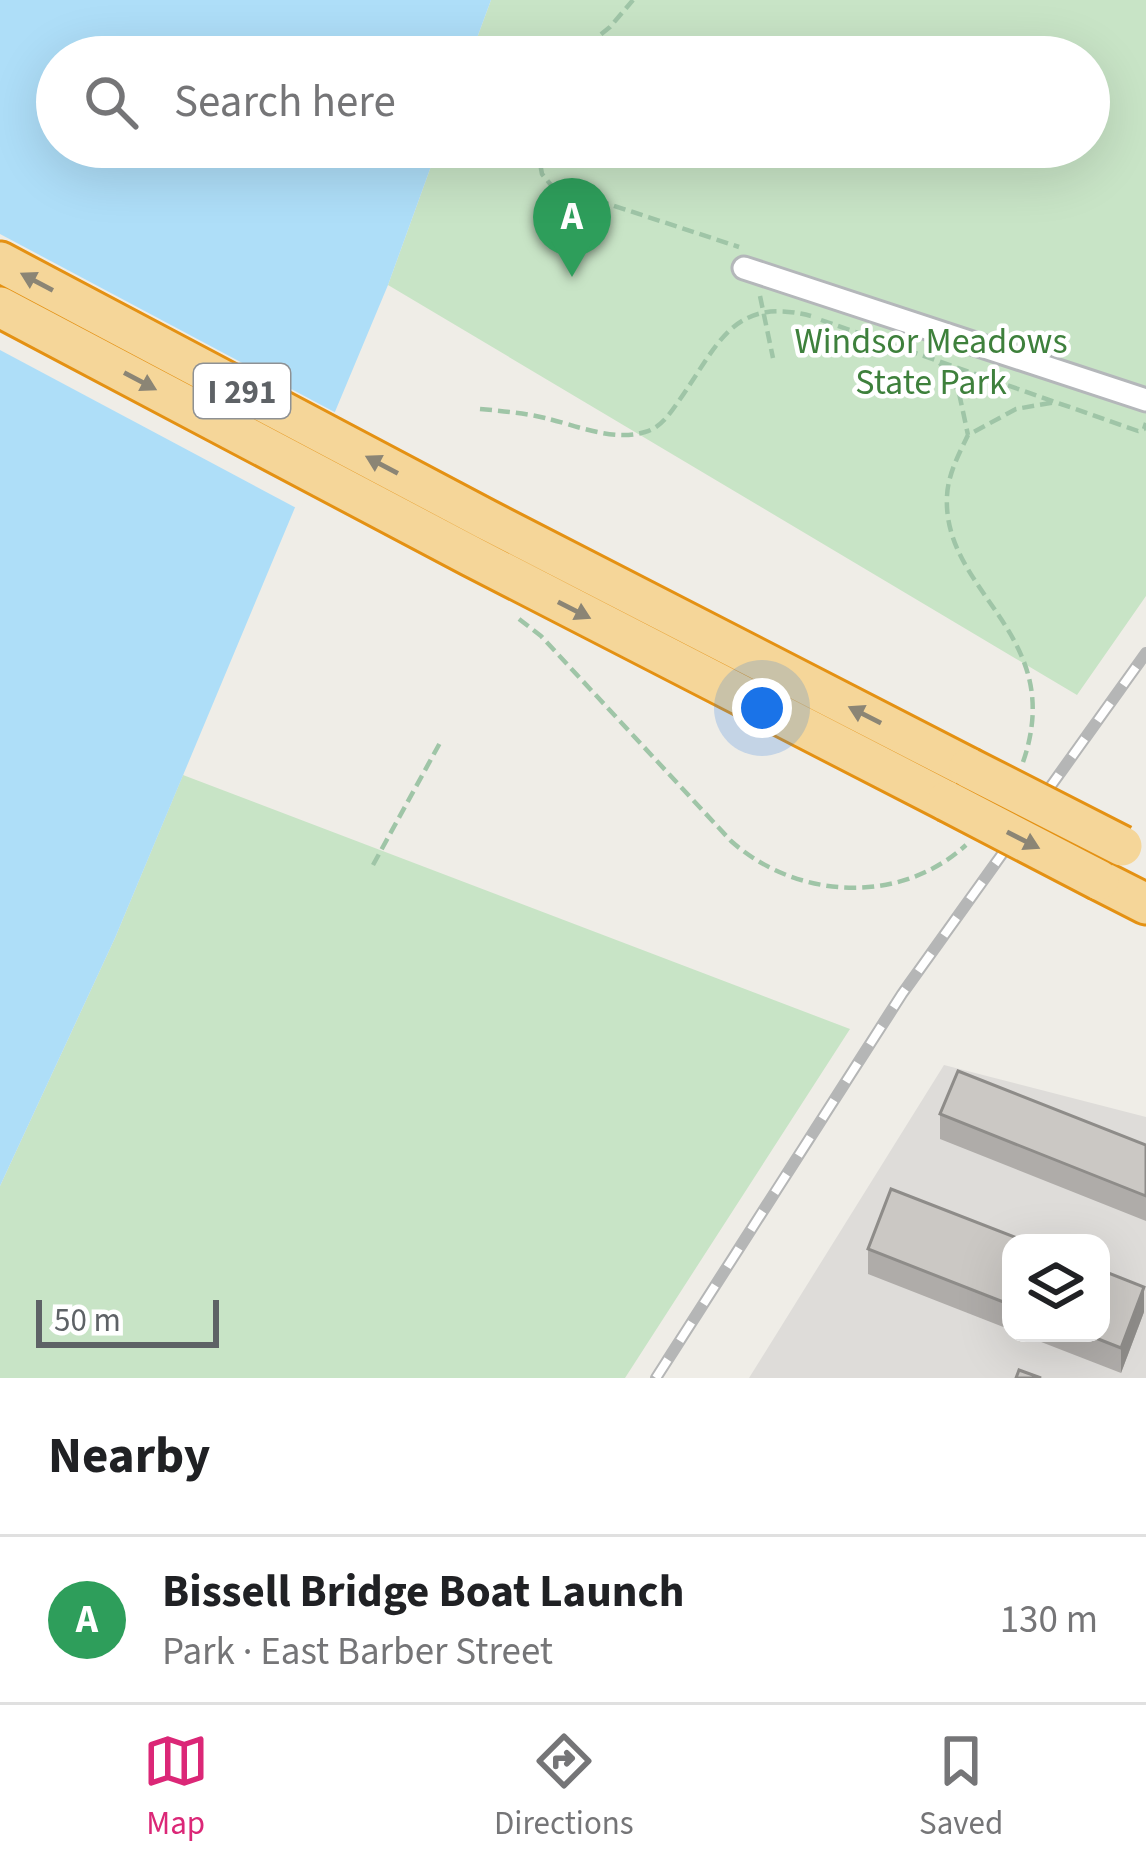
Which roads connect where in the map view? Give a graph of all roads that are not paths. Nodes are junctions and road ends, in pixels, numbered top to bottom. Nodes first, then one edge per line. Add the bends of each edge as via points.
1 (746, 258) road end
2 (0, 262) edge
3 (0, 307) edge
4 (1146, 400) edge
5 (958, 785) junction
6 (1134, 853) edge
7 (1146, 904) edge

1 - 4 street
5 -> 2 highway, I 291 via 485,519
3 -> 5 highway, I 291 via 471,556
5 - 6 highway, I 291, bridge
5 -> 7 highway, I 291, bridge

